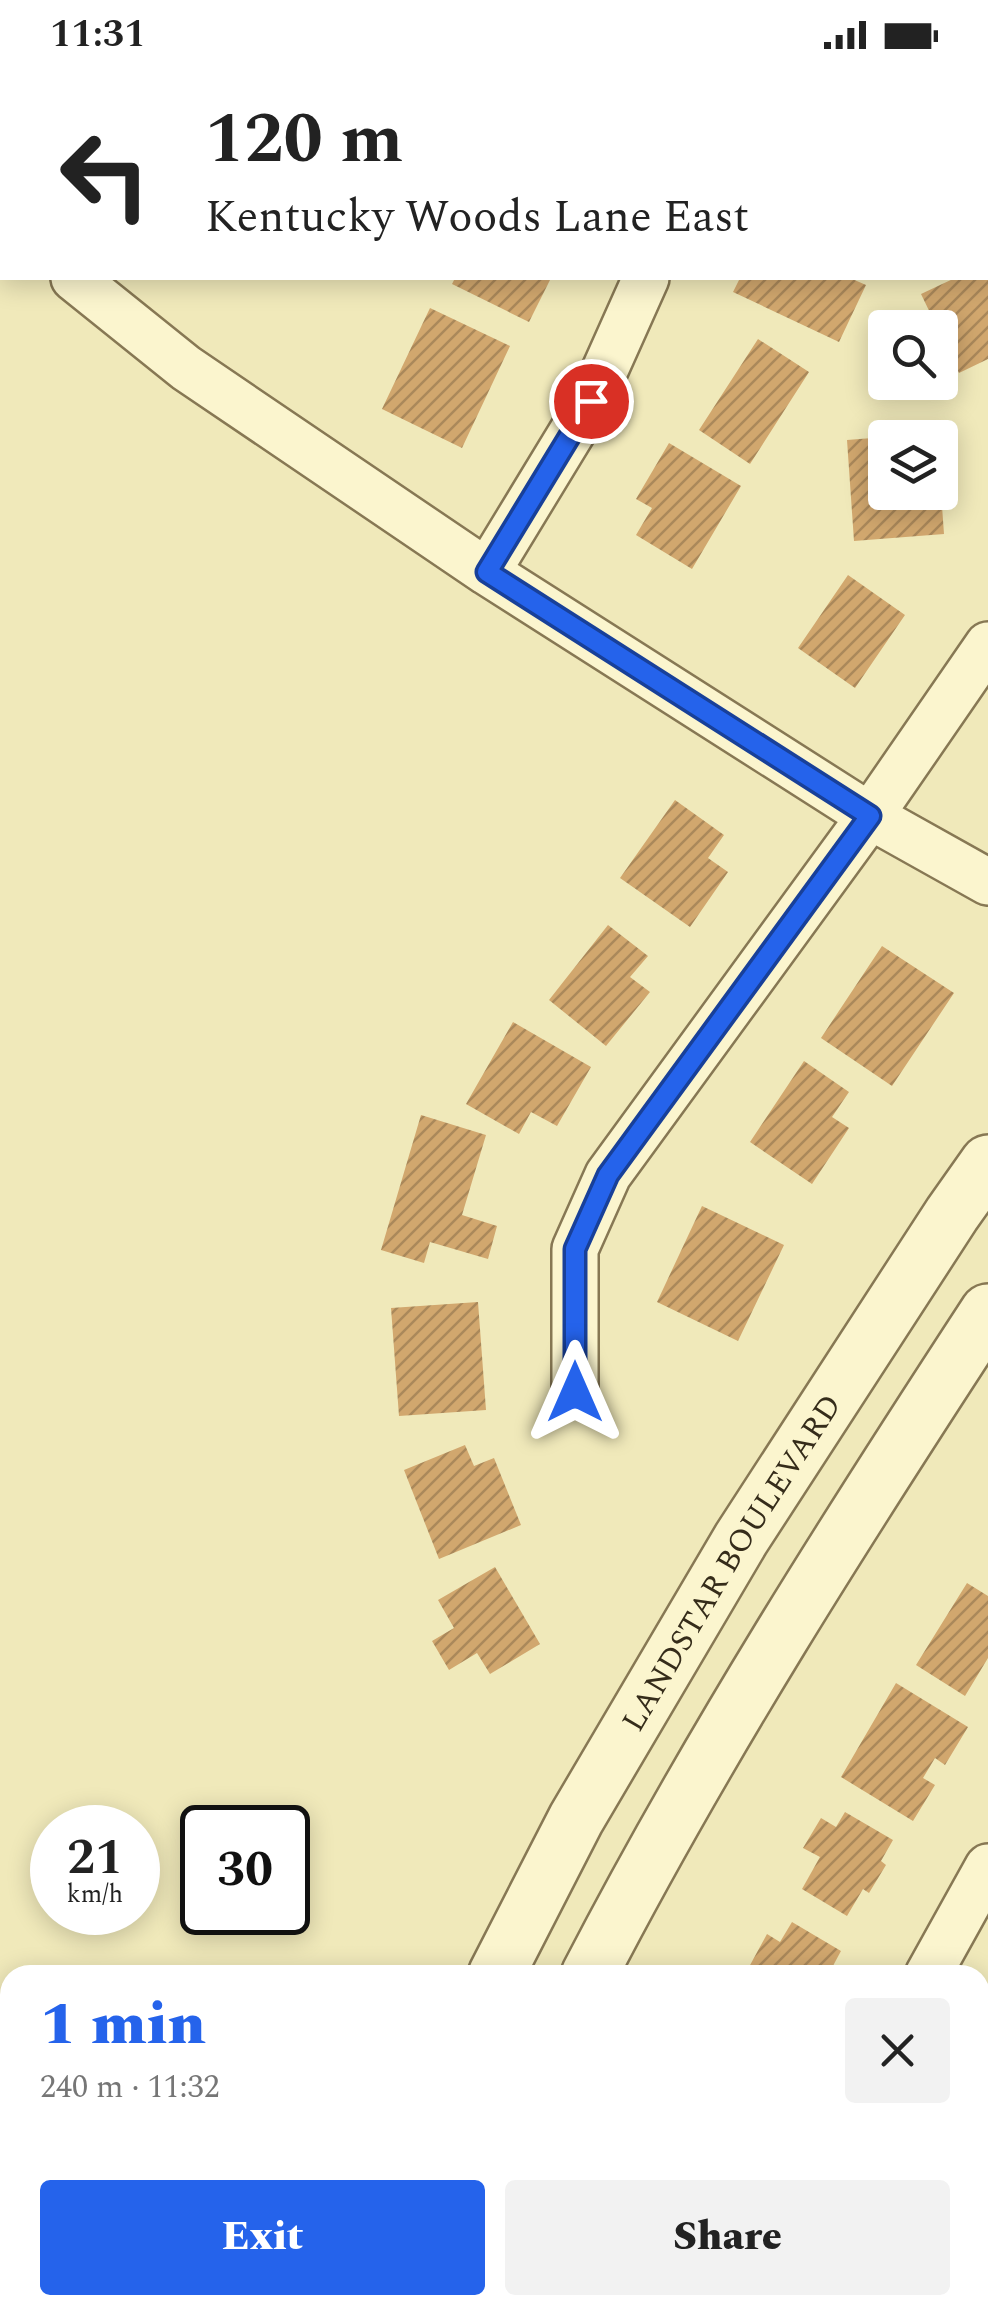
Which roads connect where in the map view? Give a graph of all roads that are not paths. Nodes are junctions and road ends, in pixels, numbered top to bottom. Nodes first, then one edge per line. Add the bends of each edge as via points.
1 (76, 280) edge
2 (645, 280) edge
3 (487, 572) junction
4 (988, 646) edge
5 (870, 816) junction
6 (988, 882) edge
7 (988, 1163) edge
8 (988, 1312) edge
9 (575, 1392) dead end
10 (988, 1867) edge
11 (501, 1965) edge
12 (594, 1965) edge
13 (934, 1965) edge

1 - 3 street via 186,368
2 - 3 street via 591,401
3 - 5 street
4 - 5 street
5 - 6 street
5 - 9 street via 608,1175 575,1249
7 - 11 street, LANDSTAR BOULEVARD via 742,1540 576,1820
8 - 12 street via 814,1580
10 - 13 street

